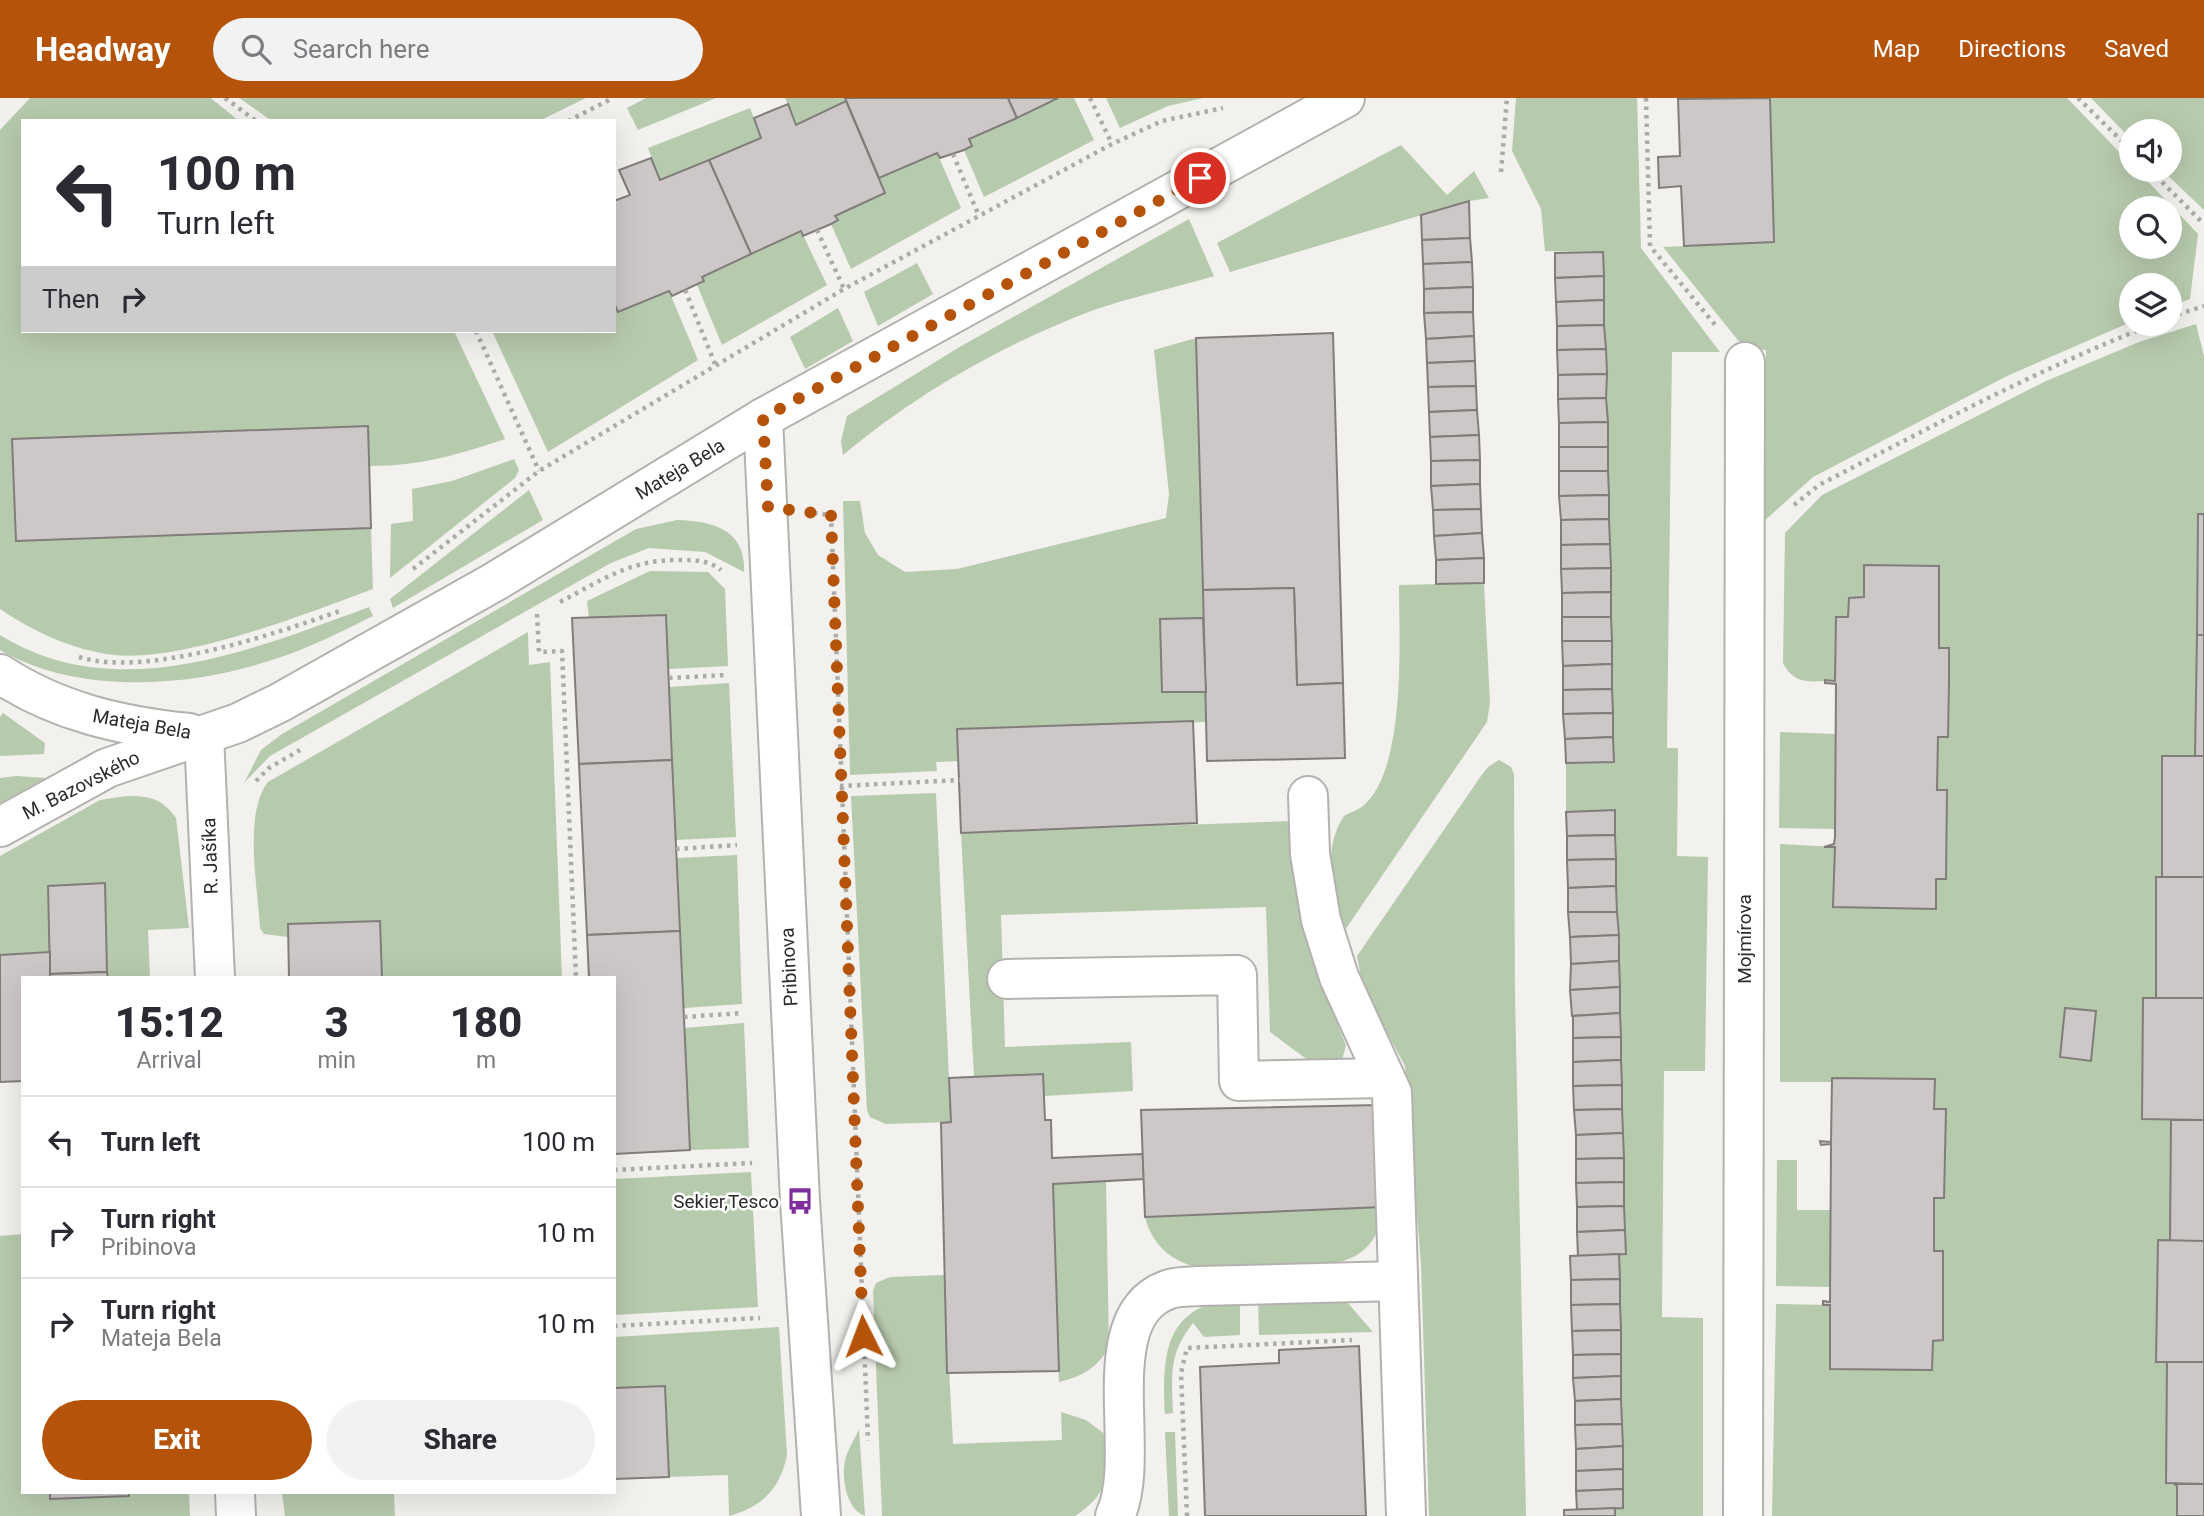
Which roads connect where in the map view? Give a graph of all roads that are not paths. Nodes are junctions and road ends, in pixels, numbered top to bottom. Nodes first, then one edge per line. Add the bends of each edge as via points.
1 (1345, 98) edge
2 (1745, 362) road end
3 (763, 418) junction
4 (0, 674) edge
5 (204, 734) junction
6 (1308, 796) dead end
7 (0, 827) edge
8 (215, 976) edge
9 (1007, 979) dead end
10 (1385, 1078) junction
11 (1398, 1281) junction
12 (235, 1494) edge
13 (236, 1516) edge
14 (821, 1516) edge
15 (1115, 1516) edge
16 (1406, 1516) edge
17 (1743, 1516) edge

1 - 3 street, Mateja Bela
2 - 17 street, Mojmírova
3 - 5 street, Mateja Bela via 496,581 279,703
3 - 14 street, Pribinova via 800,1201
4 - 5 street, Mateja Bela via 89,716 148,729
5 - 7 street, M. Bazovského via 107,768
5 - 8 street, R. Jašíka
6 - 10 street via 1310,854 1321,920 1339,977
9 - 10 street via 1237,975 1239,1081
10 - 11 street via 1393,1107
11 - 15 street via 1199,1286 1167,1290 1145,1305 1130,1326 1125,1354 1126,1481
11 - 16 street
12 - 13 street

